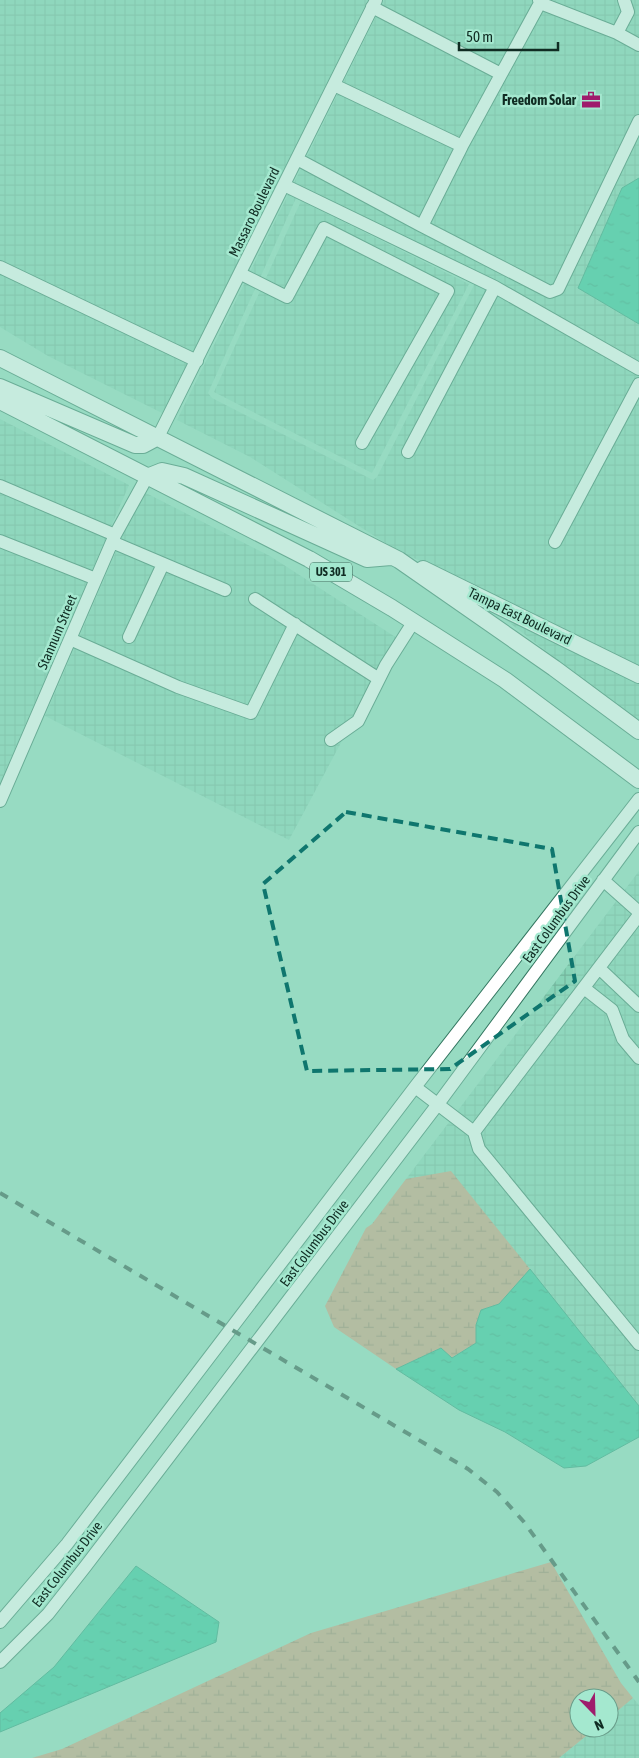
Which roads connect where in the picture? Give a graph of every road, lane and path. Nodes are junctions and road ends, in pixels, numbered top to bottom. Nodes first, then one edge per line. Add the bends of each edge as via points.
1 (624, 0) edge
2 (540, 2) edge
3 (374, 4) edge
4 (617, 33) junction
5 (639, 45) edge
6 (501, 74) junction
7 (334, 85) junction
8 (639, 121) edge
9 (462, 146) junction
10 (298, 158) junction
11 (284, 185) junction
12 (422, 226) junction
13 (0, 267) edge
14 (241, 274) junction
15 (496, 287) junction
16 (0, 358) edge
17 (198, 362) junction
18 (639, 370) edge
19 (639, 384) edge
20 (0, 387) edge
21 (0, 401) edge
22 (158, 437) junction
23 (362, 443) dead end
24 (408, 452) dead end
25 (146, 477) junction
26 (0, 486) edge
27 (114, 539) junction
28 (0, 541) edge
29 (554, 542) dead end
30 (395, 558) junction
31 (163, 564) junction
32 (96, 579) junction
33 (225, 590) dead end
34 (255, 599) dead end
35 (414, 622) junction
36 (295, 624) junction
37 (129, 636) dead end
38 (70, 639) junction
39 (639, 675) edge
40 (379, 679) junction
41 (639, 731) edge
42 (331, 740) dead end
43 (639, 780) edge
44 (639, 799) edge
45 (0, 801) edge
46 (639, 832) edge
47 (603, 880) junction
48 (639, 914) edge
49 (599, 968) junction
50 (584, 988) junction
51 (639, 1006) edge
52 (639, 1058) edge
53 (415, 1087) junction
54 (438, 1104) junction
55 (474, 1132) junction
56 (639, 1344) edge
57 (0, 1622) edge
58 (0, 1662) edge

1 - 4 street via 628,12
2 - 4 street
2 - 6 street
3 - 6 street
3 - 7 street, Massaro Boulevard
4 - 5 street
6 - 9 street
7 - 9 street
7 - 10 street, Massaro Boulevard
8 - 12 street via 558,289 550,292
9 - 12 street
10 - 11 street, Massaro Boulevard
10 - 12 street
11 - 14 street, Massaro Boulevard
11 - 15 street
13 - 17 street
14 - 17 street, Massaro Boulevard
14 - 23 street via 287,297 324,228 448,292
15 - 18 street
15 - 24 street
16 - 22 main road
17 - 22 street, Massaro Boulevard
19 - 29 street
20 - 22 main road via 134,444 143,446
21 - 25 main road, US 301
22 - 30 main road
25 - 27 street, Stannum Street
25 - 30 main road via 162,472 184,476 367,559
25 - 35 main road, US 301 via 309,559
26 - 27 street
27 - 31 street
27 - 32 street, Stannum Street
28 - 32 street
30 - 39 main road, Tampa East Boulevard via 420,567
30 - 41 main road
31 - 33 street
31 - 37 street
32 - 38 street, Stannum Street
34 - 36 street
35 - 40 street
35 - 43 main road, US 301 via 505,680
36 - 38 street via 251,713 178,687
36 - 40 street
38 - 45 street, Stannum Street
40 - 42 street via 358,721
44 - 53 street, East Columbus Drive
46 - 47 street, East Columbus Drive
47 - 48 street
47 - 54 street, East Columbus Drive
48 - 49 street
49 - 50 street
49 - 51 street
50 - 52 street via 612,1010 623,1039
50 - 55 street
53 - 54 street
53 - 57 street, East Columbus Drive via 67,1544
54 - 55 street
54 - 58 street, East Columbus Drive via 85,1567 48,1614
55 - 56 street via 479,1149

